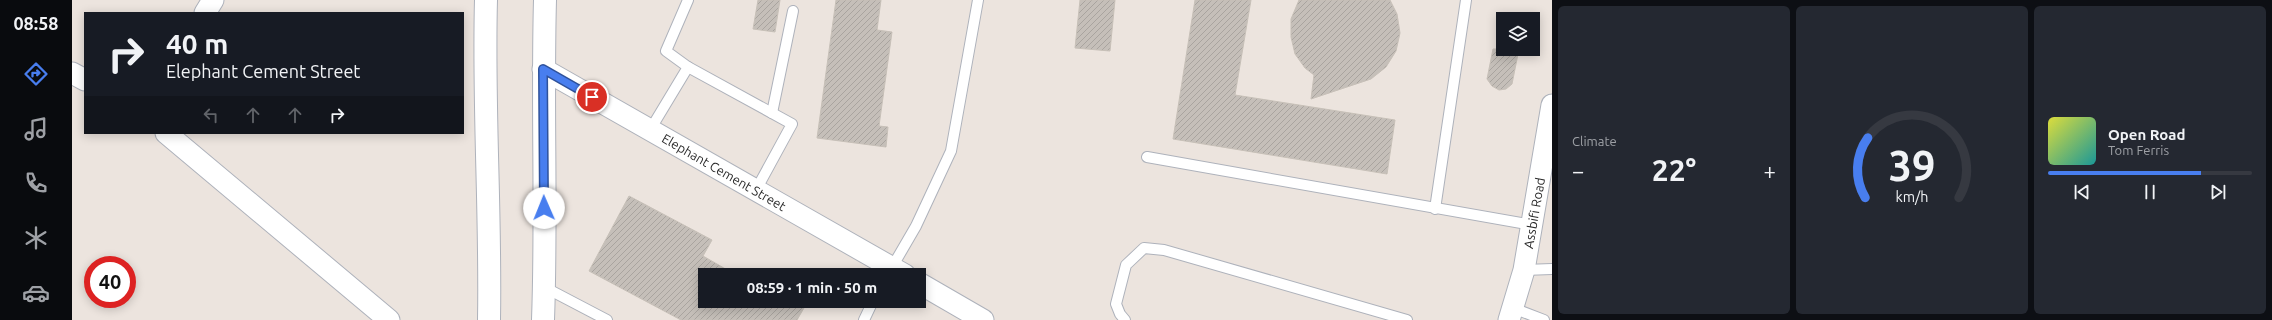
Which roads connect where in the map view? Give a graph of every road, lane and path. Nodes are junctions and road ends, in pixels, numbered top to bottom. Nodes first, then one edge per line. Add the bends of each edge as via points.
1 (212, 0) edge
2 (486, 0) edge
3 (545, 0) edge
4 (688, 0) edge
5 (978, 0) edge
6 (1466, 0) edge
7 (793, 11) dead end
8 (206, 12) edge
9 (688, 67) junction
10 (543, 69) junction
11 (72, 73) edge
12 (84, 79) edge
13 (1552, 105) edge
14 (772, 113) junction
15 (650, 130) junction
16 (167, 134) edge
17 (1147, 158) dead end
18 (756, 190) junction
19 (1435, 209) junction
20 (1532, 225) junction
21 (887, 268) edge
22 (896, 268) edge
23 (1552, 269) edge
24 (1524, 270) junction
25 (544, 287) junction
26 (926, 287) edge
27 (870, 308) edge
28 (1511, 314) edge
29 (390, 320) edge
30 (488, 320) edge
31 (543, 320) edge
32 (607, 320) edge
33 (864, 320) edge
34 (983, 320) edge
35 (1126, 320) edge
36 (1404, 320) edge
37 (1544, 320) edge

1 - 8 street
2 - 30 street via 490,268
3 - 10 street
4 - 9 lane via 666,51
5 - 22 lane via 951,151
6 - 19 lane
7 - 14 lane
9 - 14 lane
9 - 15 lane
10 - 15 street, Elephant Cement Street
10 - 25 street
11 - 12 street
13 - 20 street, Assbifi Road
14 - 18 lane via 792,124
15 - 18 street, Elephant Cement Street
16 - 29 street
17 - 19 lane
18 - 21 street, Elephant Cement Street
19 - 20 lane
20 - 24 street, Assbifi Road
23 - 24 lane
24 - 28 street, Assbifi Road
25 - 31 street
25 - 32 lane
26 - 34 street
27 - 33 lane
28 - 37 lane
35 - 36 lane via 1116,304 1126,265 1144,248 1164,250

